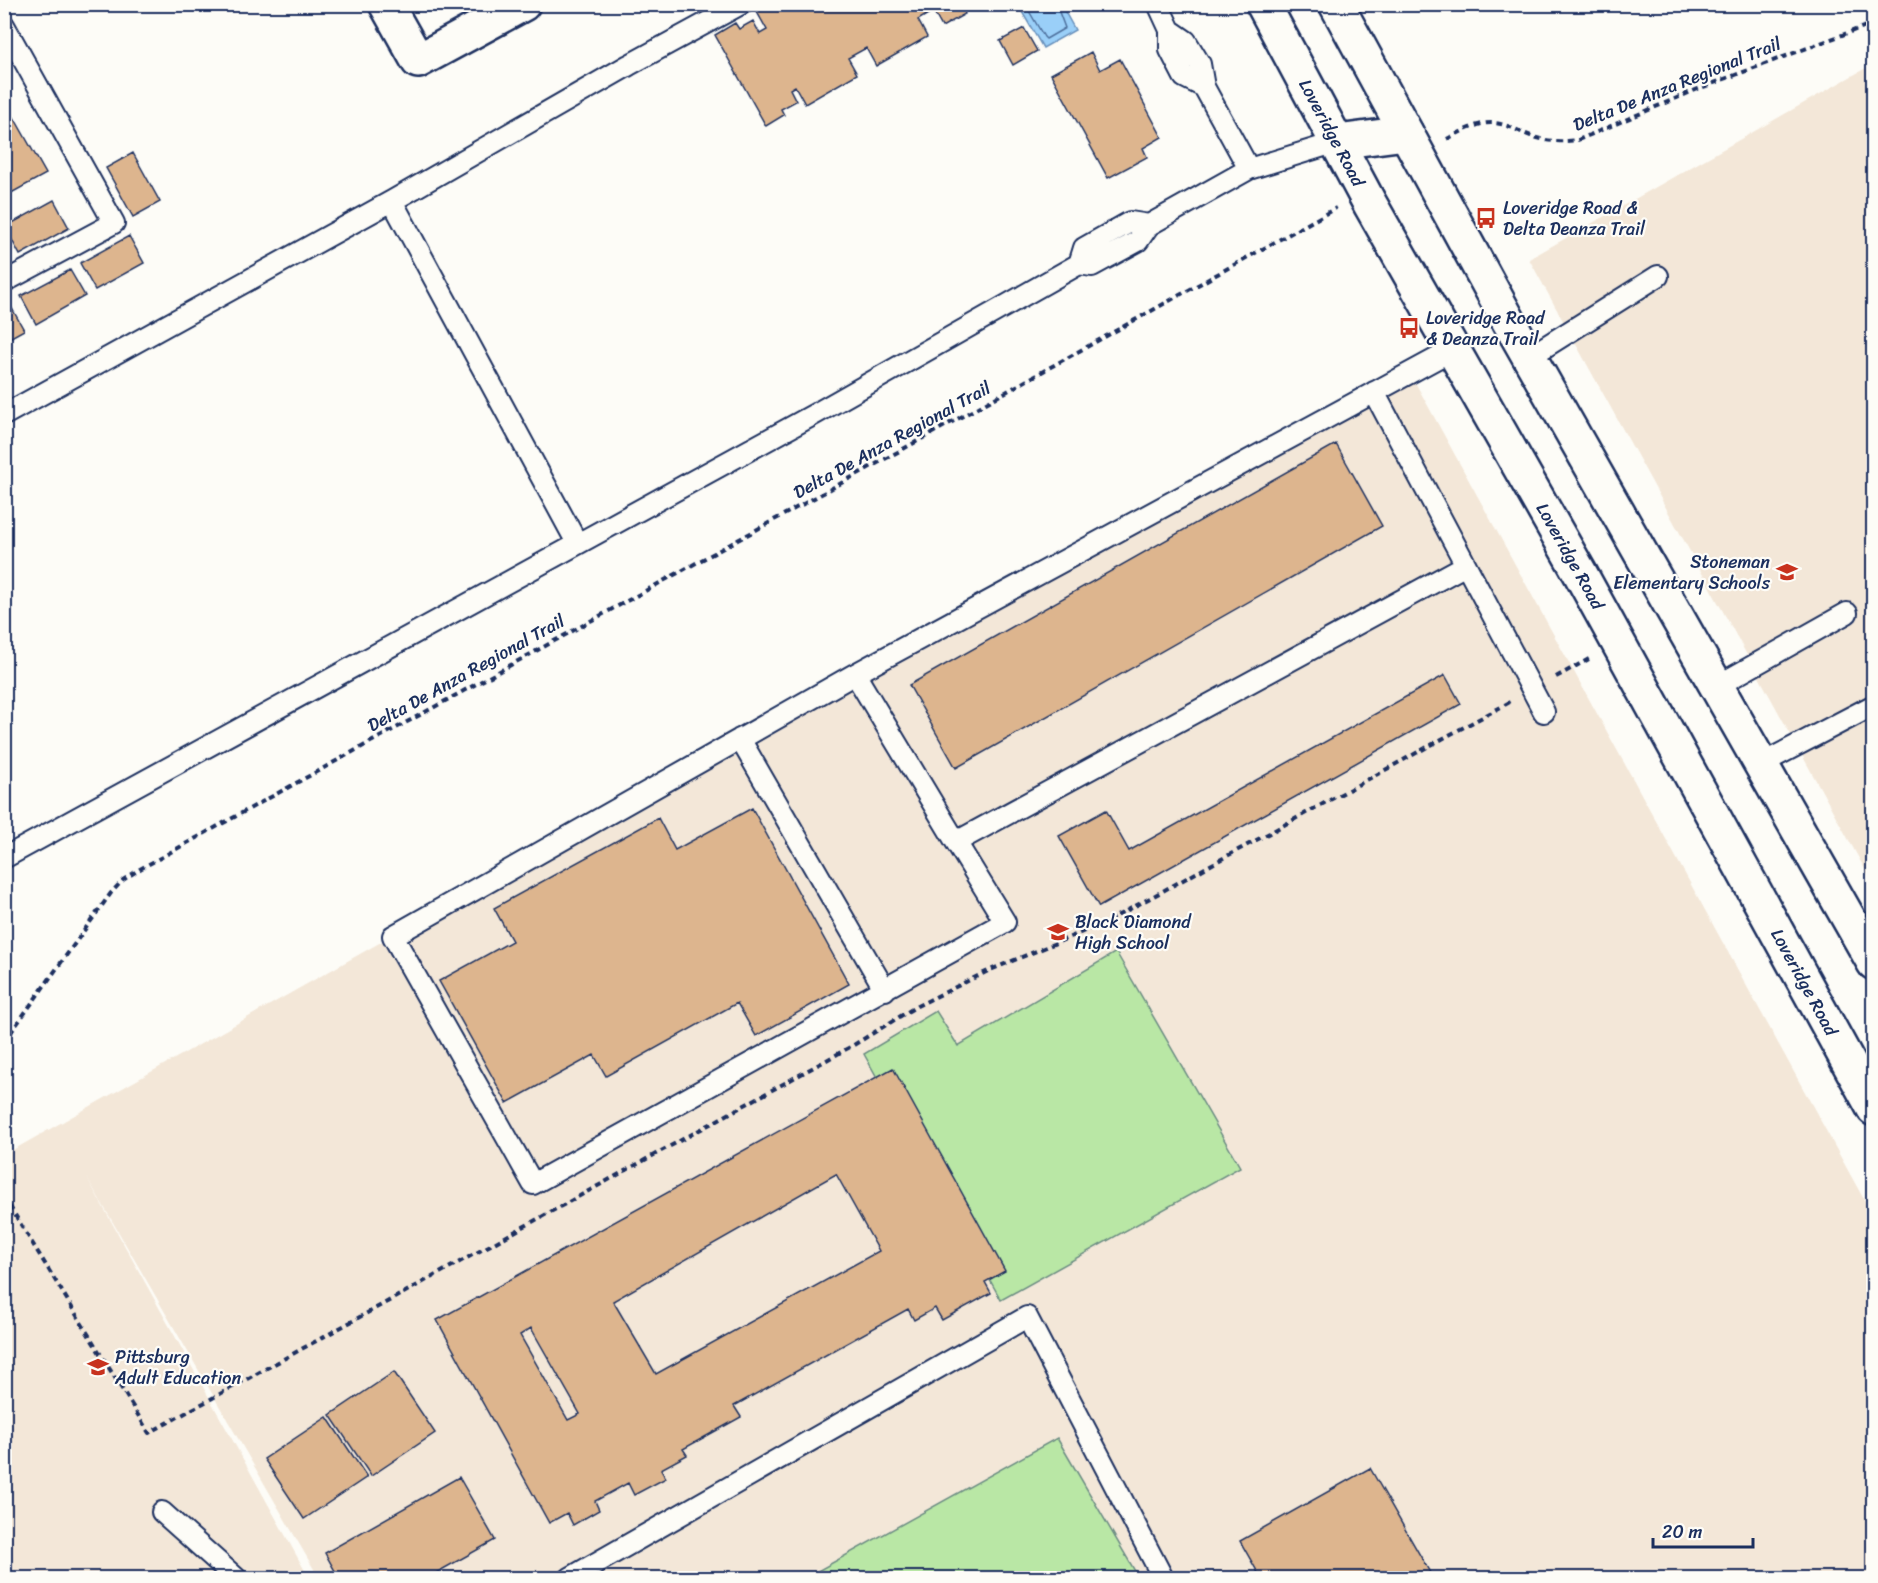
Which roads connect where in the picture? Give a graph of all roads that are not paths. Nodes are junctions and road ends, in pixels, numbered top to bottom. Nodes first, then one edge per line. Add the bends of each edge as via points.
1 (386, 4) edge
2 (523, 4) edge
3 (741, 4) edge
4 (1158, 4) edge
5 (1263, 4) edge
6 (1336, 4) edge
7 (4, 25) edge
8 (1337, 142) junction
9 (1413, 145) junction
10 (1249, 169) junction
11 (392, 201) junction
12 (1658, 276) dead end
13 (4, 282) edge
14 (1454, 349) junction
15 (1529, 357) junction
16 (1374, 392) junction
17 (4, 415) edge
18 (577, 543) junction
19 (1466, 565) junction
20 (1847, 613) dead end
21 (855, 674) junction
22 (1717, 686) junction
23 (1874, 705) edge
24 (1544, 712) dead end
25 (740, 739) junction
26 (1761, 764) junction
27 (956, 842) junction
28 (4, 858) edge
29 (1874, 963) edge
30 (885, 990) junction
31 (1874, 1109) edge
32 (162, 1512) dead end
33 (236, 1578) edge
34 (570, 1578) edge
35 (1163, 1578) edge

1 - 2 main road via 418,61
3 - 11 lane
4 - 10 lane via 1170,30 1170,50 1184,77 1204,87
5 - 8 main road, Loveridge Road
6 - 9 main road
7 - 13 lane via 114,223
8 - 9 main road
8 - 10 lane
8 - 14 main road, Loveridge Road
9 - 15 main road
10 - 18 lane via 1149,225 1130,222 1084,248 1079,264
11 - 17 lane
11 - 18 lane
12 - 15 lane
14 - 16 lane
14 - 31 main road, Loveridge Road
15 - 22 main road
16 - 19 lane
16 - 21 lane
18 - 28 lane
19 - 24 lane
19 - 27 lane
20 - 22 lane
21 - 25 lane
21 - 27 lane
22 - 26 main road
23 - 26 lane
25 - 30 lane
25 - 30 lane via 393,936 533,1184
26 - 29 main road
27 - 30 lane via 1005,922
32 - 33 lane
34 - 35 lane via 1027,1317

